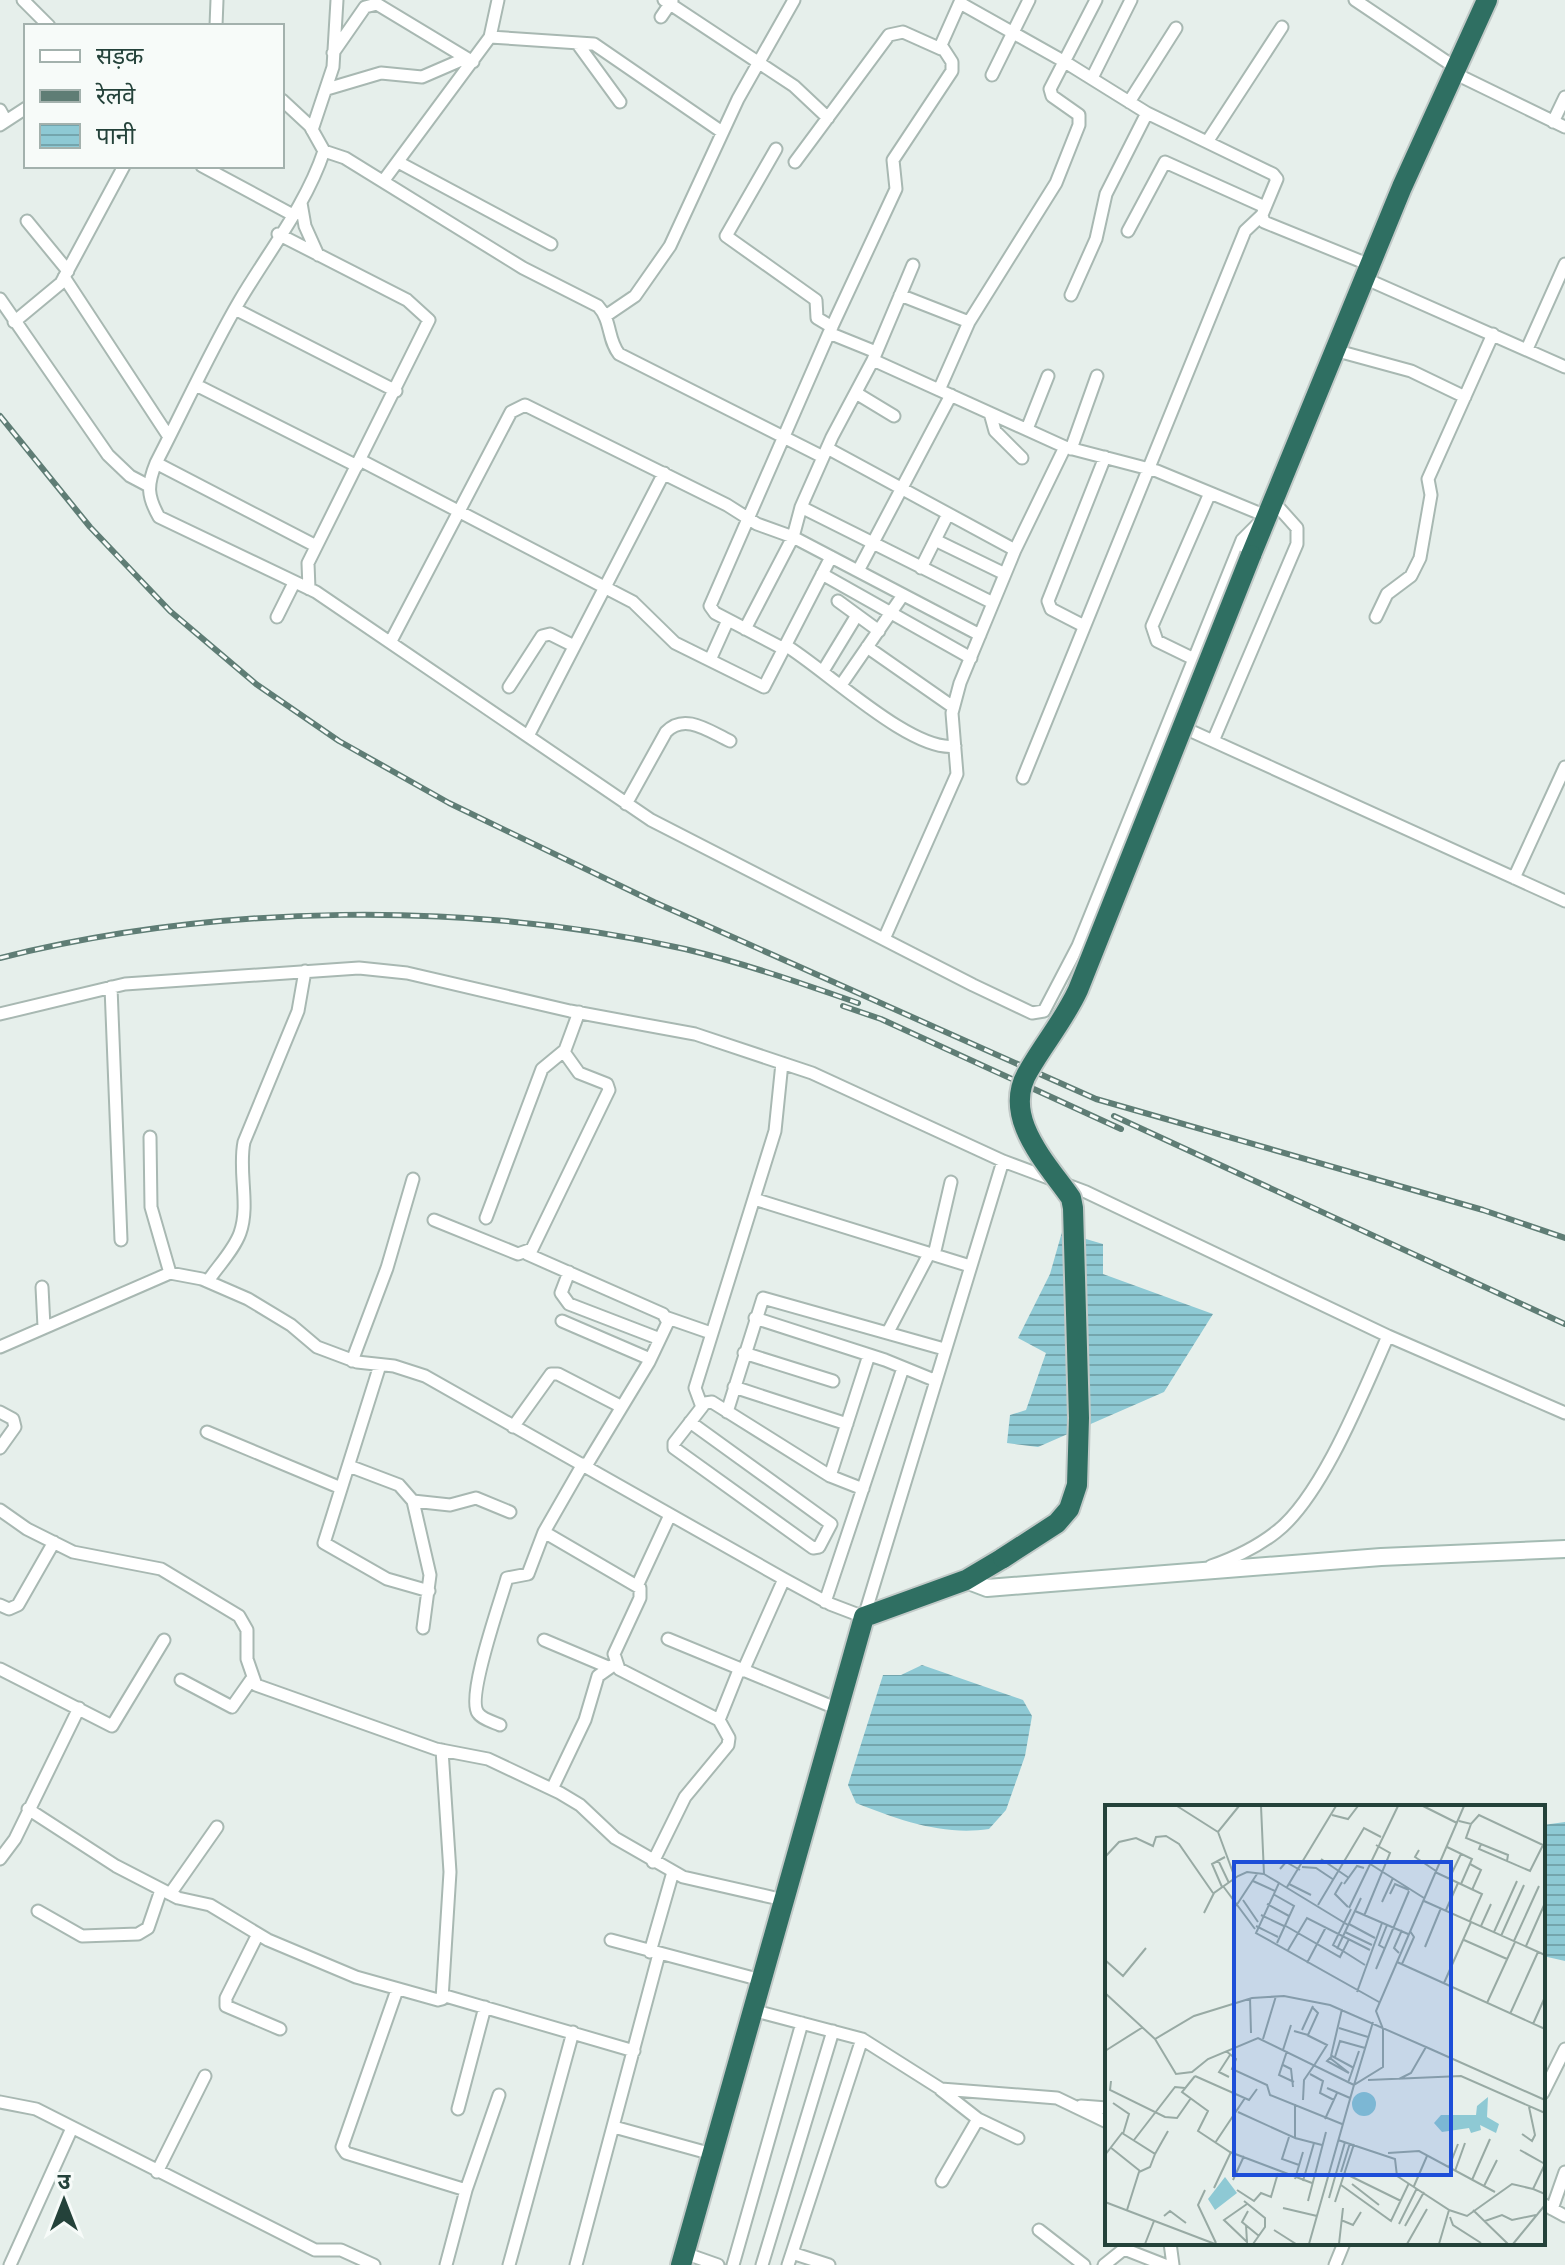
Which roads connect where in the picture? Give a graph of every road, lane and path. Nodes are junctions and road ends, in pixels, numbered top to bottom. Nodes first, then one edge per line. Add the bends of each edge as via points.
1 (23, 0) edge
2 (217, 0) edge
3 (337, 0) edge
4 (498, 0) edge
5 (794, 0) edge
6 (1029, 0) edge
7 (1096, 0) edge
8 (1131, 0) edge
9 (1355, 0) edge
10 (1487, 0) edge
11 (669, 1) edge
12 (961, 2) edge
13 (661, 17) dead end
14 (47, 24) edge
15 (216, 24) edge
16 (1282, 27) dead end
17 (1176, 28) dead end
18 (1015, 34) junction
19 (490, 37) junction
20 (577, 43) junction
21 (941, 49) junction
22 (333, 53) junction
23 (469, 60) junction
24 (1062, 60) junction
25 (759, 62) junction
26 (1455, 71) junction
27 (992, 75) dead end
28 (1092, 78) junction
29 (327, 89) junction
30 (1565, 97) edge
31 (284, 101) edge
32 (620, 102) dead end
33 (1129, 102) junction
34 (24, 109) edge
35 (0, 110) edge
36 (1147, 113) junction
37 (828, 118) junction
38 (3, 123) edge
39 (1559, 125) edge
40 (312, 130) junction
41 (722, 132) junction
42 (1207, 142) junction
43 (776, 149) dead end
44 (324, 151) junction
45 (398, 162) junction
46 (795, 162) dead end
47 (123, 168) edge
48 (206, 168) edge
49 (384, 180) junction
50 (301, 203) junction
51 (1264, 211) junction
52 (293, 215) junction
53 (27, 221) dead end
54 (1128, 231) dead end
55 (278, 234) junction
56 (551, 244) dead end
57 (318, 255) junction
58 (1565, 264) edge
59 (913, 265) dead end
60 (1367, 271) junction
61 (66, 274) junction
62 (900, 295) junction
63 (1071, 295) dead end
64 (0, 299) edge
65 (235, 309) junction
66 (607, 315) junction
67 (14, 322) junction
68 (969, 322) junction
69 (830, 330) junction
70 (1493, 334) junction
71 (1527, 349) junction
72 (1334, 350) junction
73 (875, 356) junction
74 (1565, 367) edge
75 (1048, 376) dead end
76 (1097, 376) dead end
77 (196, 385) junction
78 (396, 391) junction
79 (945, 392) junction
80 (856, 393) junction
81 (1465, 397) junction
82 (990, 413) junction
83 (894, 416) dead end
84 (1027, 429) junction
85 (169, 437) junction
86 (783, 437) junction
87 (1068, 448) junction
88 (825, 453) junction
89 (1105, 457) junction
90 (1022, 458) dead end
91 (156, 463) junction
92 (359, 463) junction
93 (1150, 469) junction
94 (664, 473) junction
95 (147, 485) junction
96 (900, 488) junction
97 (1210, 493) junction
98 (801, 507) junction
99 (1269, 508) junction
100 (461, 511) junction
101 (948, 514) junction
102 (748, 518) junction
103 (793, 537) junction
104 (935, 540) junction
105 (871, 542) junction
106 (316, 546) junction
107 (1015, 550) junction
108 (831, 557) junction
109 (921, 568) junction
110 (858, 571) junction
111 (822, 574) junction
112 (1005, 574) junction
113 (294, 583) junction
114 (605, 586) junction
115 (309, 589) junction
116 (903, 595) junction
117 (838, 601) dead end
118 (993, 603) junction
119 (890, 614) junction
120 (857, 615) junction
121 (277, 617) dead end
122 (1376, 617) dead end
123 (728, 620) junction
124 (1084, 626) junction
125 (745, 629) junction
126 (879, 631) junction
127 (980, 635) junction
128 (391, 641) junction
129 (574, 646) junction
130 (785, 647) junction
131 (867, 647) junction
132 (971, 658) junction
133 (1194, 659) junction
134 (710, 660) junction
135 (823, 671) junction
136 (841, 685) junction
137 (509, 687) dead end
138 (953, 707) junction
139 (1169, 721) junction
140 (528, 736) junction
141 (730, 741) dead end
142 (1213, 741) junction
143 (955, 746) junction
144 (1565, 767) edge
145 (1023, 778) dead end
146 (626, 804) junction
147 (1514, 878) junction
148 (1565, 901) edge
149 (884, 939) junction
150 (305, 971) junction
151 (111, 987) junction
152 (579, 1012) junction
153 (0, 1014) edge
154 (564, 1052) junction
155 (782, 1063) junction
156 (150, 1137) dead end
157 (1003, 1161) junction
158 (413, 1179) dead end
159 (951, 1182) dead end
160 (754, 1199) junction
161 (486, 1218) dead end
162 (434, 1220) dead end
163 (121, 1240) dead end
164 (527, 1254) junction
165 (932, 1254) junction
166 (970, 1266) junction
167 (569, 1272) junction
168 (170, 1273) junction
169 (208, 1281) junction
170 (42, 1287) dead end
171 (665, 1317) junction
172 (755, 1318) junction
173 (562, 1321) dead end
174 (44, 1327) junction
175 (888, 1332) junction
176 (711, 1333) junction
177 (1388, 1336) junction
178 (660, 1339) junction
179 (0, 1347) edge
180 (944, 1349) junction
181 (744, 1353) junction
182 (869, 1355) junction
183 (650, 1359) junction
184 (352, 1361) junction
185 (380, 1365) junction
186 (903, 1368) junction
187 (934, 1380) junction
188 (833, 1381) dead end
189 (734, 1387) junction
190 (620, 1406) junction
191 (702, 1407) junction
192 (0, 1412) edge
193 (727, 1412) junction
194 (1565, 1413) edge
195 (690, 1422) junction
196 (847, 1424) junction
197 (513, 1427) junction
198 (207, 1432) dead end
199 (0, 1448) edge
200 (584, 1465) junction
201 (349, 1466) junction
202 (830, 1476) junction
203 (341, 1488) junction
204 (863, 1489) junction
205 (413, 1501) junction
206 (0, 1510) edge
207 (510, 1512) dead end
208 (670, 1515) junction
209 (544, 1532) junction
210 (54, 1542) junction
211 (1565, 1549) edge
212 (1192, 1573) junction
213 (784, 1579) junction
214 (966, 1580) junction
215 (638, 1584) junction
216 (429, 1591) junction
217 (825, 1602) junction
218 (0, 1605) edge
219 (864, 1617) junction
220 (423, 1628) dead end
221 (668, 1639) dead end
222 (164, 1640) dead end
223 (544, 1640) dead end
224 (612, 1665) junction
225 (0, 1669) edge
226 (741, 1670) junction
227 (181, 1680) dead end
228 (251, 1680) junction
229 (79, 1708) junction
230 (838, 1709) junction
231 (719, 1720) junction
232 (500, 1725) dead end
233 (442, 1750) junction
234 (552, 1789) junction
235 (28, 1809) junction
236 (217, 1827) dead end
237 (0, 1859) edge
238 (653, 1862) junction
239 (673, 1872) junction
240 (166, 1892) junction
241 (784, 1900) junction
242 (38, 1911) dead end
243 (258, 1934) junction
244 (611, 1940) dead end
245 (655, 1953) junction
246 (761, 1980) junction
247 (397, 1990) junction
248 (442, 1995) junction
249 (485, 2007) junction
250 (752, 2010) junction
251 (802, 2023) junction
252 (280, 2029) dead end
253 (833, 2031) junction
254 (573, 2032) junction
255 (862, 2039) junction
256 (1565, 2049) edge
257 (634, 2051) junction
258 (205, 2076) dead end
259 (941, 2089) junction
260 (1545, 2089) edge
261 (499, 2095) dead end
262 (0, 2102) edge
263 (1072, 2105) junction
264 (1105, 2108) edge
265 (458, 2109) dead end
266 (978, 2119) junction
267 (1105, 2121) edge
268 (614, 2127) junction
269 (72, 2128) junction
270 (1018, 2138) dead end
271 (712, 2154) junction
272 (157, 2172) junction
273 (1565, 2172) edge
274 (942, 2181) dead end
275 (466, 2190) junction
276 (1547, 2206) edge
277 (1565, 2216) edge
278 (1039, 2230) dead end
279 (1170, 2245) edge
280 (1343, 2245) edge
281 (319, 2251) junction
282 (792, 2253) junction
283 (683, 2259) edge
284 (10, 2265) edge
285 (315, 2265) edge
286 (374, 2265) edge
287 (446, 2265) edge
288 (509, 2265) edge
289 (576, 2265) edge
290 (718, 2265) edge
291 (733, 2265) edge
292 (762, 2265) edge
293 (788, 2265) edge
294 (828, 2265) edge
295 (1084, 2265) edge
296 (1104, 2265) edge
297 (1165, 2265) edge
298 (1173, 2265) edge
299 (1335, 2265) edge

1 - 14 street
2 - 15 street
3 - 22 street
4 - 19 street
5 - 25 street
6 - 18 street
7 - 24 street
8 - 28 street
9 - 26 street
10 - 26 highway
11 - 13 street
11 - 25 street
12 - 18 street
12 - 21 street
16 - 42 street
17 - 33 street
18 - 24 street
18 - 27 street
19 - 20 street
19 - 23 street
20 - 32 street
20 - 41 street via 601,47
21 - 37 street via 893,32
21 - 69 street via 952,62 952,71 893,160 896,189
22 - 23 street via 365,7 377,4
22 - 29 street
23 - 29 street via 422,77 381,73
23 - 45 street
24 - 28 street
24 - 68 street via 1050,93 1079,115 1079,125 1051,192
25 - 37 street
25 - 41 street
26 - 39 street
26 - 60 highway
28 - 33 street
29 - 40 street
30 - 39 street
31 - 40 street
33 - 36 street
34 - 38 street
35 - 38 street
36 - 42 street
36 - 63 street via 1106,194 1096,239
37 - 46 street
40 - 44 street
41 - 66 street via 664,256 635,296
42 - 51 street via 1276,176
43 - 69 street via 726,236 816,300 817,318
44 - 49 street
44 - 50 street
45 - 49 street
45 - 56 street
47 - 61 street
48 - 52 street
49 - 66 street via 439,218
50 - 52 street
50 - 57 street
51 - 54 street via 1165,162
51 - 60 street via 1264,222
51 - 93 street via 1245,231
52 - 55 street
53 - 61 street
55 - 57 street
55 - 65 street
57 - 78 street via 427,314 426,330
58 - 71 street
59 - 62 street
60 - 70 street
60 - 72 highway
61 - 67 street via 55,290
61 - 85 street
62 - 68 street
62 - 73 street
64 - 67 street
65 - 77 street
65 - 78 street
66 - 86 street via 612,346 619,354
67 - 95 street via 108,455
68 - 79 street
69 - 73 street
69 - 86 street
70 - 71 street
70 - 81 street
71 - 74 street
72 - 81 street via 1411,371
72 - 99 highway
73 - 79 street
73 - 80 street
75 - 84 street
76 - 87 street
77 - 85 street
77 - 92 street
78 - 92 street
79 - 82 street
79 - 96 street
80 - 83 street
80 - 88 street
81 - 122 street via 1428,479 1431,495 1420,558 1411,576 1387,594
82 - 84 street
82 - 90 street via 998,436
84 - 87 street
85 - 91 street
86 - 88 street
86 - 102 street
87 - 89 street
87 - 107 street
88 - 96 street
88 - 98 street
89 - 93 street
89 - 124 street via 1048,601 1051,609
91 - 95 street
91 - 106 street
92 - 100 street
92 - 106 street
93 - 97 street
93 - 124 street
94 - 100 street via 537,409 517,406
94 - 102 street
94 - 114 street
95 - 113 street via 159,517
96 - 101 street
96 - 105 street
97 - 99 street
97 - 133 street via 1152,632 1157,641
98 - 103 street
98 - 105 street
99 - 133 street via 1242,540
99 - 142 street via 1297,528 1297,544
99 - 214 highway, bridge via 1078,990 1023,1080 1026,1134 1073,1208 1077,1485 1069,1509 1057,1523
100 - 114 street
100 - 128 street
101 - 104 street
101 - 107 street
102 - 103 street
102 - 123 street via 710,606
103 - 108 street
103 - 125 street
104 - 109 street
104 - 112 street
105 - 109 street
105 - 110 street
106 - 115 street via 308,563
107 - 112 street
108 - 110 street
108 - 111 street
109 - 118 street
110 - 116 street
111 - 119 street
111 - 130 street
112 - 118 street
113 - 115 street
113 - 121 street
114 - 129 street
114 - 134 street via 633,602 675,643
115 - 128 street
116 - 119 street
116 - 127 street
117 - 120 street
118 - 127 street
119 - 126 street
119 - 132 street
120 - 126 street
120 - 135 street
123 - 125 street
123 - 134 street
124 - 145 street
125 - 130 street
126 - 131 street
127 - 132 street
128 - 140 street
129 - 137 street via 550,634 542,636
129 - 140 street
130 - 134 street via 764,687
130 - 135 street
131 - 136 street
131 - 138 street
132 - 138 street
133 - 139 street
135 - 136 street
136 - 143 street via 905,732 941,748
138 - 143 street
139 - 142 street
139 - 149 street via 1078,946 1044,1011 1032,1013
140 - 146 street
141 - 146 street via 689,723 676,723
142 - 147 street
143 - 149 street via 957,774
144 - 147 street
146 - 149 street
147 - 148 street
150 - 151 street
150 - 152 street via 359,968 407,973
150 - 169 street via 298,1011 244,1142 239,1235
151 - 153 street
151 - 163 street
152 - 154 street
152 - 155 street via 695,1034
154 - 161 street via 542,1069
154 - 164 street via 574,1069 607,1084 609,1090
155 - 157 street
155 - 160 street via 777,1121
156 - 168 street via 151,1207
157 - 166 street
157 - 177 street via 1155,1223
158 - 184 street
159 - 165 street
160 - 165 street
160 - 176 street
162 - 164 street
164 - 167 street
165 - 166 street
165 - 175 street
166 - 180 street
167 - 171 street
167 - 178 street via 561,1293 569,1304
168 - 169 street
168 - 174 street
169 - 184 street via 291,1325 317,1347
170 - 174 street
171 - 176 street
171 - 178 street via 668,1325
172 - 175 street via 766,1298
172 - 181 street
172 - 182 street
173 - 183 street
174 - 179 street
175 - 180 street
176 - 191 street via 695,1388
177 - 194 street
177 - 212 street via 1349,1426 1311,1490 1278,1531 1233,1558
178 - 183 street
180 - 187 street
181 - 188 street
181 - 189 street
182 - 186 street
182 - 196 street
183 - 190 street
184 - 185 street
185 - 197 street via 425,1376
185 - 201 street
186 - 187 street
186 - 204 street
187 - 219 street
189 - 193 street
189 - 196 street
190 - 197 street via 551,1374
190 - 200 street
191 - 193 street via 709,1401
191 - 195 street
192 - 199 street via 13,1419 15,1427
193 - 202 street
195 - 195 street via 674,1448 813,1548 819,1547 831,1524
196 - 202 street
197 - 200 street
198 - 203 street
200 - 208 street
200 - 209 street
201 - 203 street
201 - 205 street via 399,1485
202 - 204 street
203 - 216 street via 326,1547 387,1579
204 - 217 street
205 - 207 street via 450,1505 476,1498
205 - 216 street via 429,1562
206 - 210 street
208 - 213 street
208 - 215 street
209 - 215 street
209 - 232 street via 528,1574 507,1578 478,1674 477,1713
210 - 218 street via 18,1605
210 - 228 street via 93,1559 161,1569 239,1616 247,1630
211 - 212 street
212 - 214 street via 987,1588
213 - 217 street
213 - 226 street
214 - 219 highway
215 - 224 street via 640,1598
216 - 220 street
217 - 219 street
219 - 230 highway
221 - 226 street
222 - 229 street via 116,1724 108,1726
223 - 224 street
224 - 231 street
224 - 234 street via 598,1676 585,1720
225 - 229 street
226 - 230 street
226 - 231 street
227 - 228 street via 232,1707
228 - 233 street
229 - 235 street
230 - 241 highway
231 - 238 street via 728,1745 685,1797
233 - 234 street via 488,1759
233 - 248 street via 450,1872
234 - 238 street
235 - 237 street
235 - 240 street
236 - 240 street
238 - 239 street
239 - 241 street
239 - 245 street
240 - 242 street via 148,1928 138,1934 87,1937
240 - 243 street via 210,1905
241 - 246 highway
243 - 247 street
243 - 252 street via 226,2006
244 - 245 street
245 - 246 street
245 - 257 street
246 - 250 highway
247 - 248 street via 438,2000
247 - 275 street via 342,2147 346,2153
248 - 249 street
249 - 254 street
249 - 265 street
250 - 251 street
250 - 271 highway
251 - 253 street
251 - 291 street
253 - 255 street
253 - 292 street
254 - 257 street
254 - 288 street
255 - 259 street
255 - 282 street
256 - 260 street
257 - 268 street
258 - 272 street
259 - 263 street via 1057,2098
259 - 266 street
261 - 275 street
262 - 269 street via 28,2106
263 - 264 street
263 - 267 street
266 - 270 street
266 - 274 street
268 - 271 street
268 - 289 street
269 - 272 street
269 - 284 street
271 - 283 highway
272 - 281 street
273 - 276 street
275 - 287 street
276 - 277 street
278 - 295 street
279 - 298 street
280 - 299 street
281 - 285 street
281 - 286 street via 341,2250
282 - 293 street
282 - 294 street
283 - 290 street
296 - 297 street via 1124,2249

